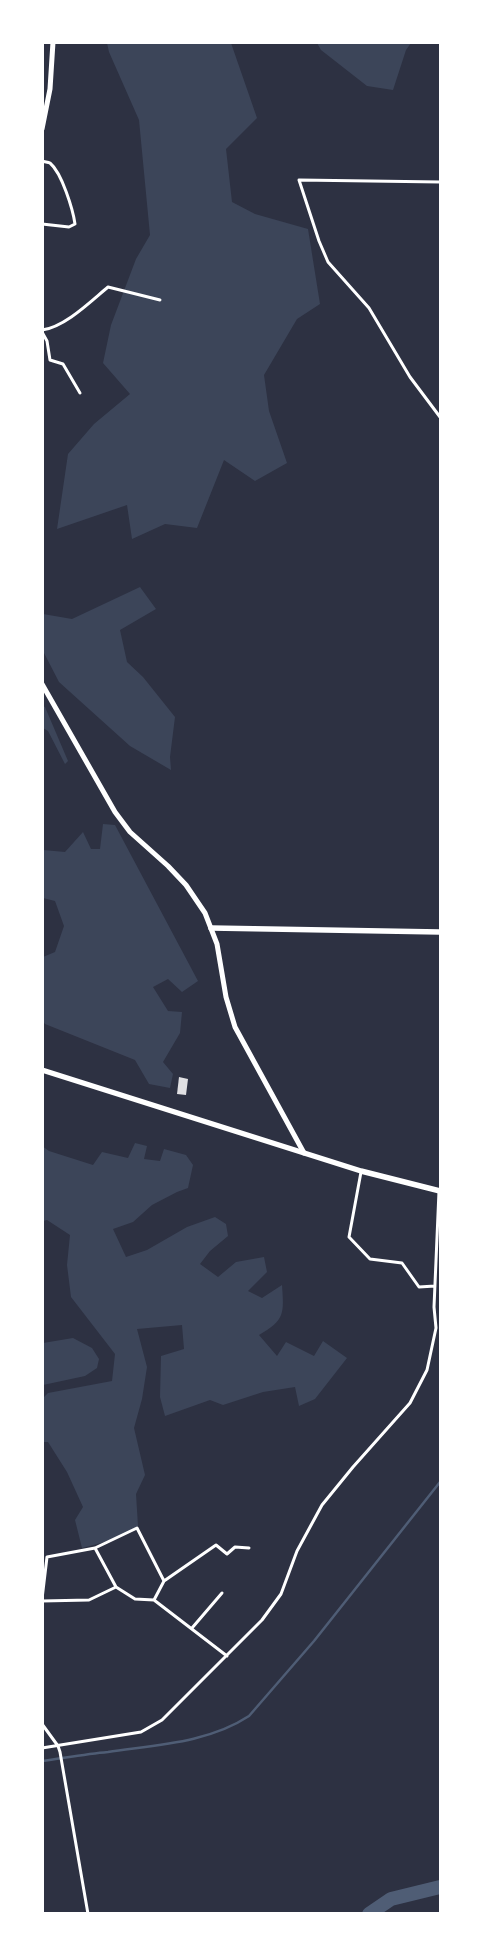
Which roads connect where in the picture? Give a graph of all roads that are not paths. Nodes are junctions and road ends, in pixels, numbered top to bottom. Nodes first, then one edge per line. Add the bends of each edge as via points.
1 (53, 42) edge
2 (42, 129) edge
3 (42, 161) edge
4 (440, 182) edge
5 (42, 224) edge
6 (160, 300) dead end
7 (42, 331) edge
8 (80, 393) dead end
9 (440, 417) edge
10 (42, 684) edge
11 (211, 928) junction
12 (440, 932) edge
13 (42, 1070) edge
14 (304, 1153) junction
15 (361, 1171) junction
16 (440, 1191) edge
17 (435, 1286) junction
18 (438, 1329) edge
19 (95, 1548) junction
20 (249, 1548) dead end
21 (164, 1581) junction
22 (116, 1587) junction
23 (222, 1593) dead end
24 (42, 1600) edge
25 (154, 1600) junction
26 (192, 1628) junction
27 (227, 1656) junction
28 (42, 1724) edge
29 (58, 1746) junction
30 (42, 1748) edge
31 (88, 1914) edge

1 - 2 main road via 50,89
3 - 5 street via 50,163 61,181 72,205 75,224 69,227
4 - 9 street via 299,180 328,262 369,308 410,376
6 - 7 street via 108,287 52,329
7 - 8 street via 50,360 63,364
10 - 11 main road via 115,812 130,832 186,885
11 - 12 highway
11 - 14 main road via 235,1027
13 - 14 highway
14 - 15 highway
15 - 16 highway
15 - 17 street via 349,1237 370,1259 402,1263 418,1287
16 - 17 street
17 - 18 street
18 - 27 street via 427,1370 410,1403 322,1505 297,1551 281,1594 262,1620
19 - 21 street via 137,1528
19 - 22 street
19 - 24 street via 47,1557
20 - 21 street via 235,1547 227,1554 216,1545
21 - 25 street
22 - 24 street via 89,1600
22 - 25 street via 135,1599
23 - 26 street
25 - 26 street
26 - 27 street
27 - 29 street via 162,1720 141,1732
28 - 29 street
29 - 30 street
29 - 31 street

